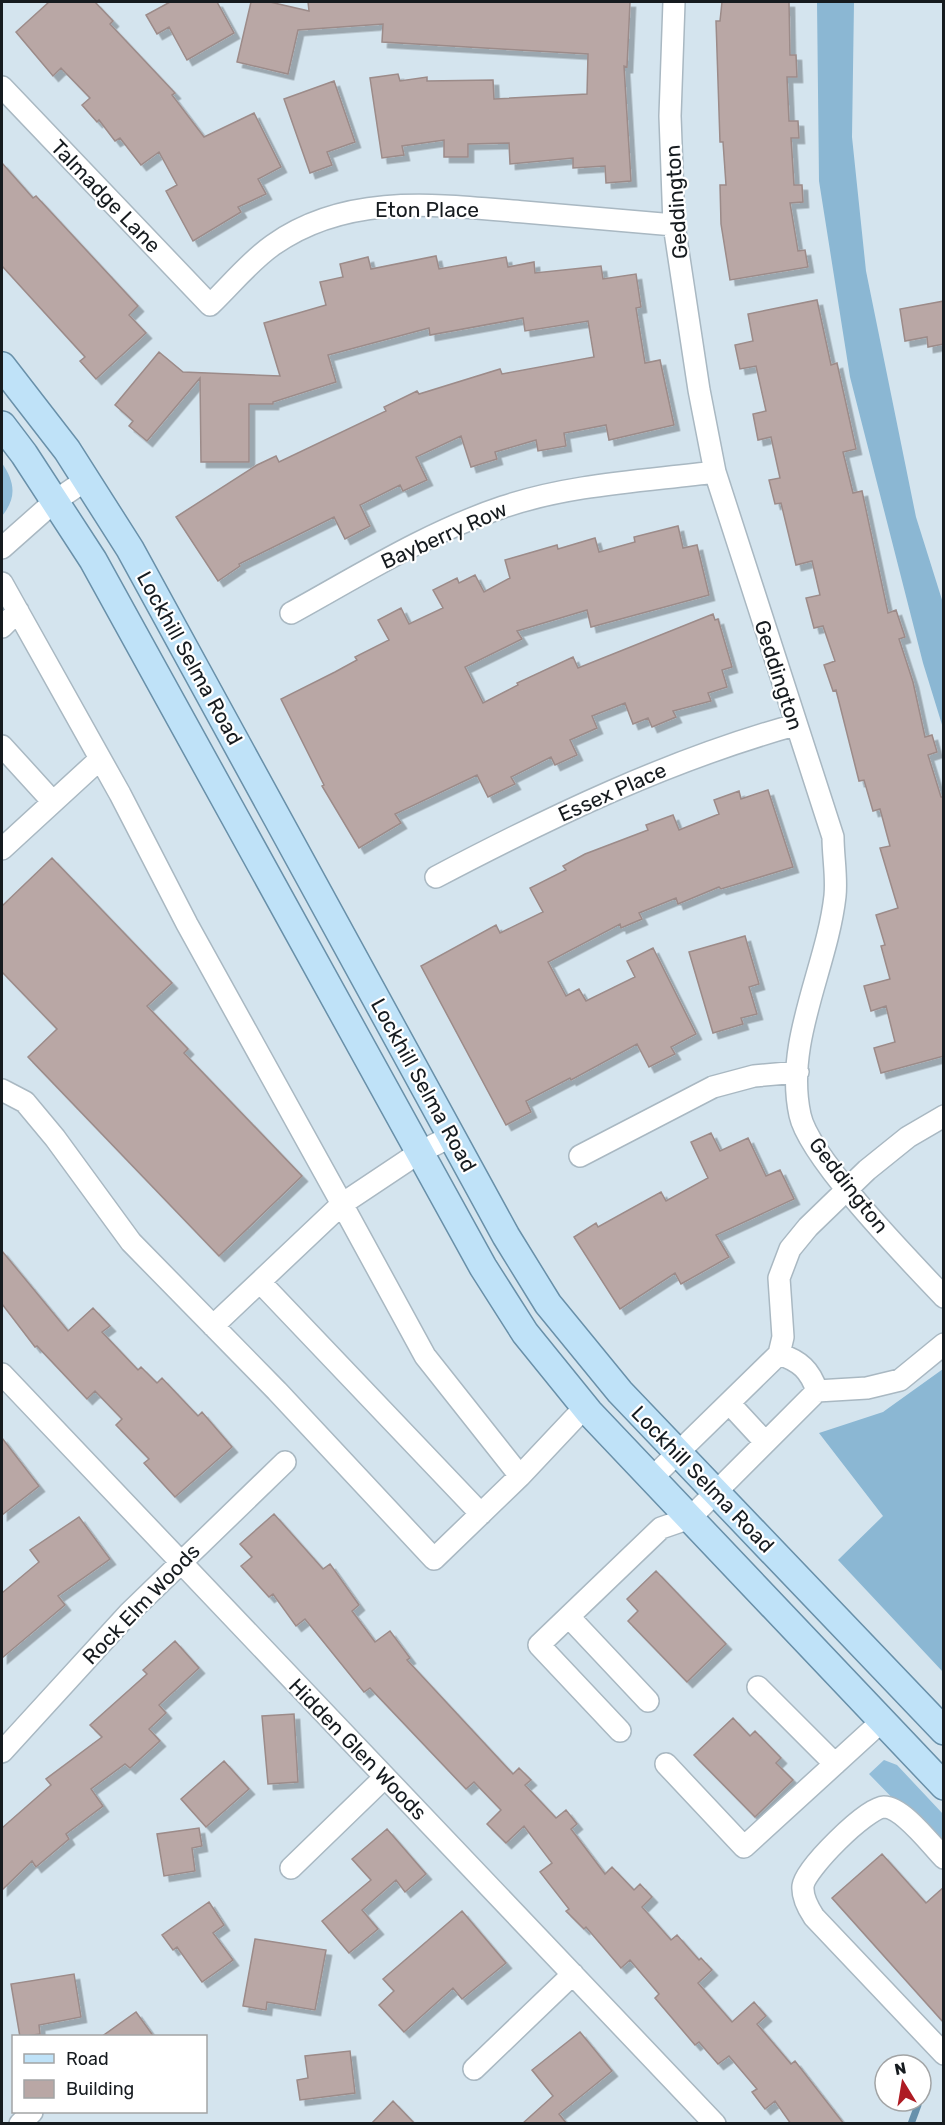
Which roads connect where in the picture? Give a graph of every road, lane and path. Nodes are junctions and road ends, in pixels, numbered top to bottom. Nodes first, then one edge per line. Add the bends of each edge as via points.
1 (674, 2) edge
2 (2, 87) edge
3 (675, 225) junction
4 (210, 305) joint
5 (2, 366) edge
6 (2, 425) edge
7 (715, 472) junction
8 (86, 480) junction
9 (55, 501) junction
10 (2, 548) edge
11 (2, 584) edge
12 (18, 611) junction
13 (291, 613) dead end
14 (2, 627) edge
15 (795, 725) junction
16 (2, 746) edge
17 (100, 759) junction
18 (53, 802) junction
19 (4, 841) edge
20 (436, 877) dead end
21 (798, 1072) junction
22 (2, 1090) edge
23 (944, 1116) edge
24 (452, 1136) junction
25 (420, 1152) junction
26 (580, 1156) dead end
27 (849, 1190) junction
28 (342, 1204) junction
29 (260, 1282) junction
30 (944, 1297) edge
31 (213, 1326) junction
32 (944, 1344) edge
33 (779, 1354) junction
34 (2, 1374) edge
35 (817, 1391) junction
36 (729, 1403) junction
37 (585, 1407) junction
38 (765, 1443) junction
39 (677, 1452) junction
40 (285, 1462) dead end
41 (520, 1476) junction
42 (652, 1478) junction
43 (715, 1491) junction
44 (481, 1514) junction
45 (690, 1518) junction
46 (180, 1562) junction
47 (569, 1617) junction
48 (758, 1687) dead end
49 (648, 1701) dead end
50 (882, 1721) junction
51 (620, 1731) dead end
52 (944, 1731) edge
53 (2, 1752) edge
54 (666, 1764) dead end
55 (835, 1764) junction
56 (385, 1777) junction
57 (944, 1786) edge
58 (944, 1858) edge
59 (291, 1868) dead end
60 (573, 1974) junction
61 (944, 2054) edge
62 (474, 2069) dead end
63 (31, 2113) edge
64 (20, 2124) edge
65 (714, 2124) edge

1 - 3 street, Geddington via 670,116
2 - 4 street, Talmadge Lane
3 - 4 street, Eton Place via 438,205 394,204 348,211 308,225 272,246
3 - 7 street, Geddington
5 - 8 main road, Lockhill Selma Road
6 - 9 main road, Lockhill Selma Road
7 - 13 street, Bayberry Row via 574,489 505,506 397,554
7 - 15 street, Geddington
8 - 9 street
8 - 24 main road, Lockhill Selma Road via 130,549
9 - 10 street
9 - 25 main road, Lockhill Selma Road via 93,560
11 - 12 street
12 - 14 street
12 - 17 street
15 - 20 street, Essex Place via 694,756 511,837
15 - 21 street, Geddington via 833,837 835,895 802,1032
16 - 18 street
17 - 18 street
17 - 28 street
18 - 19 street
21 - 26 street via 753,1076 713,1087
21 - 27 street, Geddington via 800,1117 816,1150
22 - 31 street via 25,1102 131,1242
23 - 27 street via 908,1137
24 - 25 street
24 - 39 main road, Lockhill Selma Road via 548,1304 613,1384
25 - 28 street
25 - 37 main road, Lockhill Selma Road via 483,1267 525,1333
27 - 30 street, Geddington
27 - 33 street via 790,1249 778,1278 783,1336
28 - 29 street
28 - 41 street via 425,1356
29 - 31 street
29 - 44 street
31 - 44 street via 434,1559
32 - 35 street via 900,1380 867,1388
33 - 35 street via 797,1360 811,1376
33 - 36 street
34 - 46 street, Hidden Glen Woods
35 - 38 street
36 - 38 street
36 - 39 street
37 - 41 street
37 - 42 main road, Lockhill Selma Road
38 - 43 street
39 - 42 street
39 - 43 main road, Lockhill Selma Road
40 - 46 street, Rock Elm Woods
41 - 44 street
42 - 45 main road, Lockhill Selma Road
43 - 45 street
43 - 52 main road, Lockhill Selma Road
45 - 47 street via 661,1528
45 - 50 main road, Lockhill Selma Road
46 - 53 street, Rock Elm Woods
46 - 56 street, Hidden Glen Woods
47 - 49 street
47 - 51 street via 540,1645
48 - 55 street
50 - 55 street
50 - 57 main road, Lockhill Selma Road
54 - 55 street via 744,1847
56 - 59 street
56 - 60 street, Hidden Glen Woods
58 - 61 street via 896,1810 883,1807 866,1815 808,1872 803,1888 814,1917
60 - 62 street
60 - 65 street, Hidden Glen Woods
63 - 64 street

